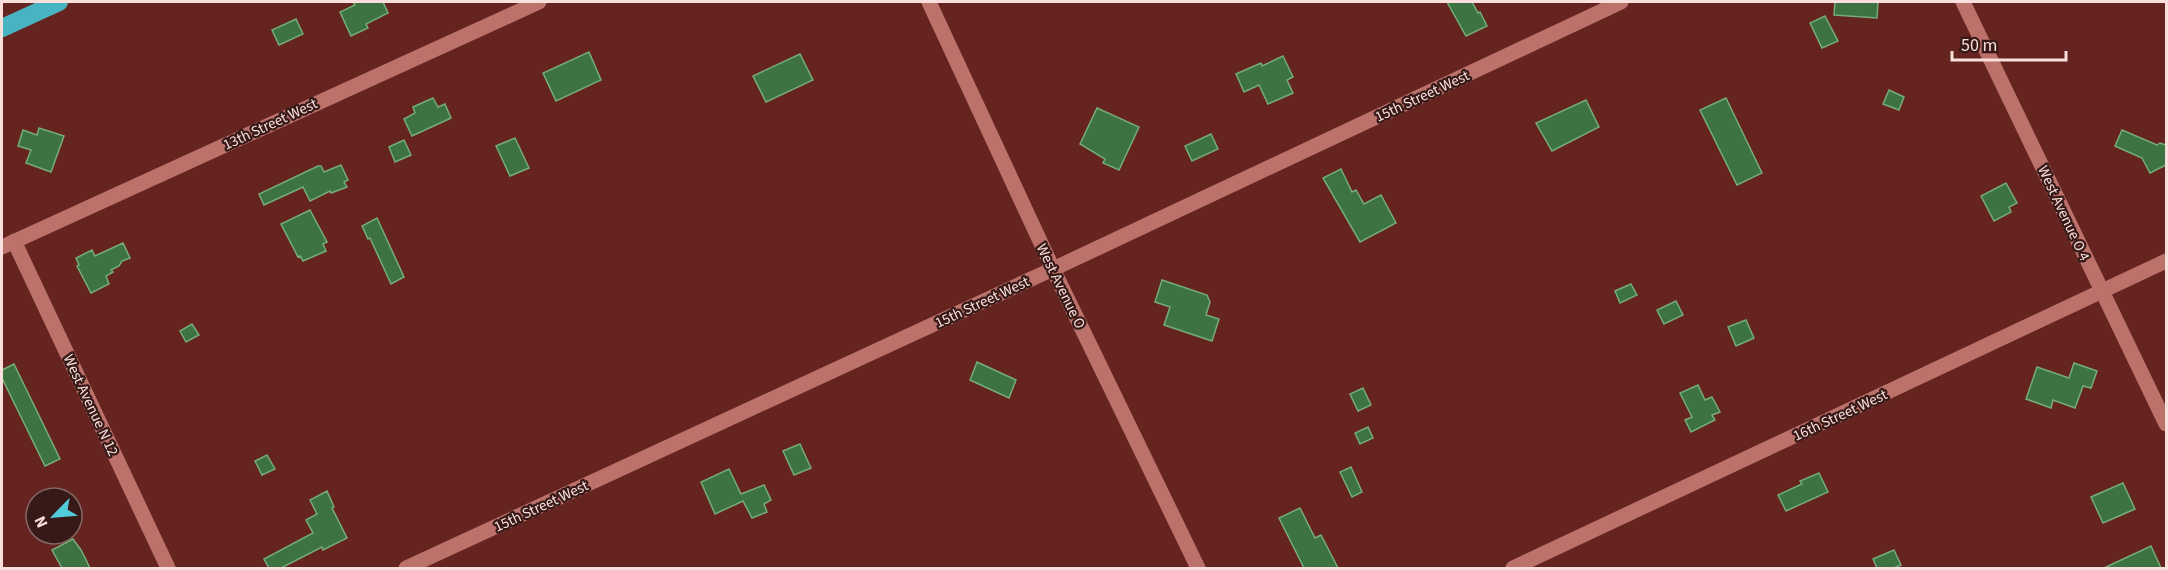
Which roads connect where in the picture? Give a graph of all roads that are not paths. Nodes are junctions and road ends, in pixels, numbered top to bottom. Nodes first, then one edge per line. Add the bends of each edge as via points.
1 (59, 2) edge
2 (539, 2) edge
3 (929, 2) edge
4 (1622, 2) edge
5 (1963, 2) edge
6 (2, 28) edge
7 (8, 244) edge
8 (2166, 261) edge
9 (1053, 269) junction
10 (2102, 291) junction
11 (2166, 424) edge
12 (168, 568) edge
13 (406, 568) edge
14 (1198, 568) edge
15 (1513, 568) edge

1 - 6 highway
2 - 7 street, 13th Street West
3 - 9 street, West Avenue O
4 - 9 street, 15th Street West
5 - 10 street, West Avenue O 4
7 - 12 street, West Avenue N 12
8 - 10 street, 16th Street West
9 - 13 street, 15th Street West
9 - 14 street, West Avenue O
10 - 11 street, West Avenue O 4
10 - 15 street, 16th Street West

